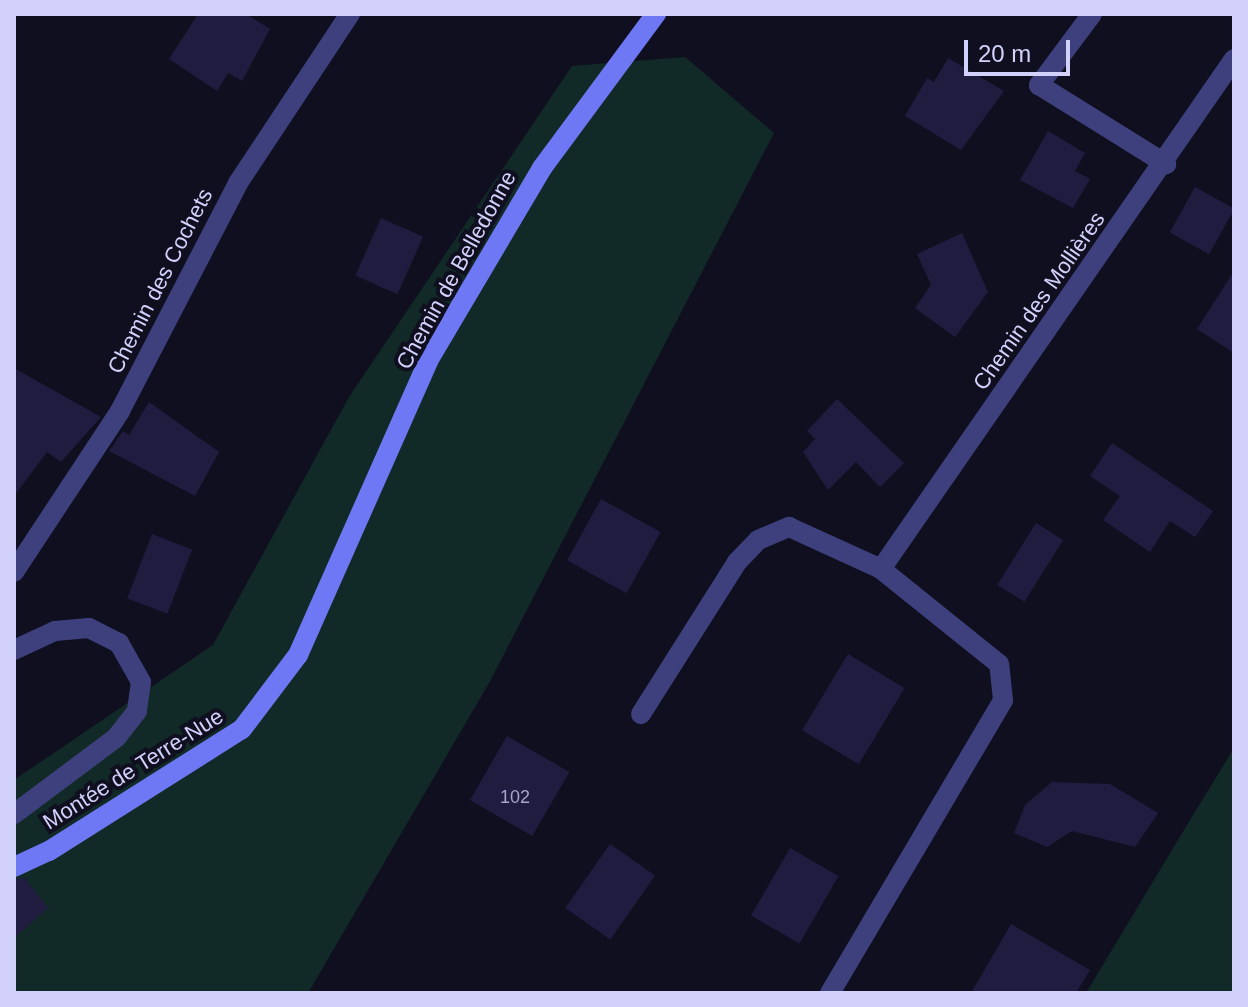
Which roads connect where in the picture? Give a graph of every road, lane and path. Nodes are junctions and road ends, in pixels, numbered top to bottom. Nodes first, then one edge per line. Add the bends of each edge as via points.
1 (350, 14) edge
2 (656, 14) edge
3 (1092, 14) edge
4 (1234, 59) edge
5 (1166, 164) junction
6 (881, 569) junction
7 (14, 572) edge
8 (339, 573) joint
9 (14, 650) edge
10 (641, 714) dead end
11 (14, 814) edge
12 (14, 867) edge
13 (830, 993) edge

1 - 7 street, Chemin des Cochets via 238,183 120,411
2 - 8 main road, Chemin de Belledonne via 542,168 428,361
3 - 5 street via 1039,85
4 - 5 street, Chemin des Mollières
5 - 6 street, Chemin des Mollières
6 - 10 street via 789,527 758,540 737,562
6 - 13 street via 999,664 1003,700
8 - 12 main road, Montée de Terre-Nue via 298,655 242,729 49,851
9 - 11 street via 55,631 89,628 119,643 141,682 137,711 117,737

